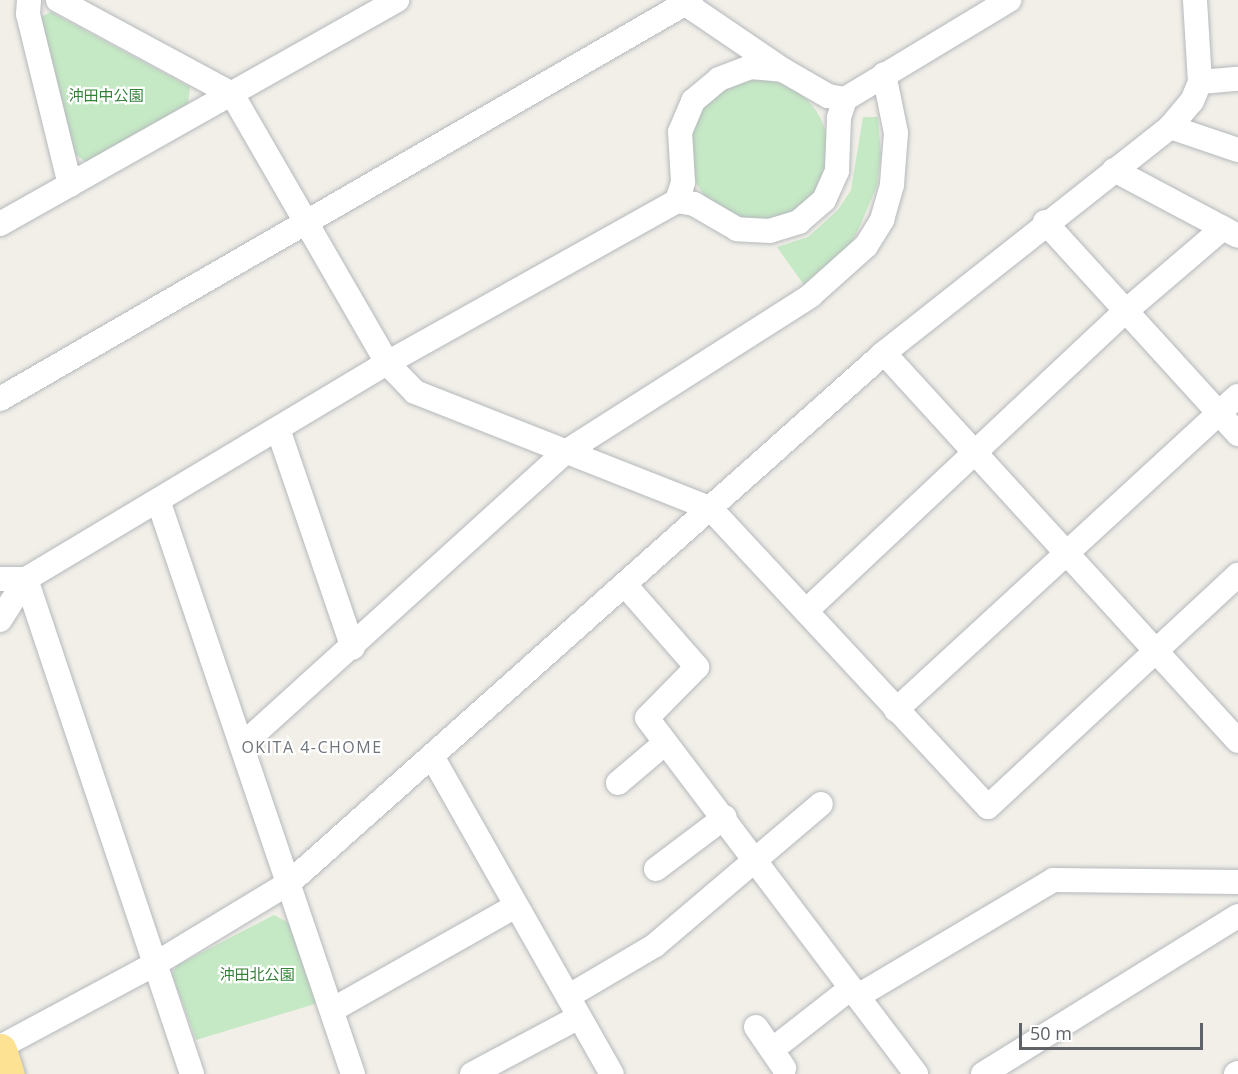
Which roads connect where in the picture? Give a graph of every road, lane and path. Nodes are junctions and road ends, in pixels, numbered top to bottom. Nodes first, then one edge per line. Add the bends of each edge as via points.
1 (29, 0) edge
2 (58, 0) edge
3 (1009, 0) edge
4 (1195, 0) edge
5 (685, 1) edge
6 (383, 3) edge
7 (743, 39) junction
8 (783, 70) junction
9 (738, 72) junction
10 (884, 75) junction
11 (1238, 79) edge
12 (1200, 82) junction
13 (232, 94) junction
14 (845, 99) junction
15 (1170, 127) junction
16 (1238, 150) edge
17 (1114, 170) junction
18 (70, 184) junction
19 (677, 201) junction
20 (1045, 222) junction
21 (0, 224) edge
22 (304, 224) junction
23 (1230, 232) edge
24 (1127, 310) junction
25 (884, 352) junction
26 (387, 363) junction
27 (1238, 396) edge
28 (0, 399) edge
29 (1220, 415) junction
30 (278, 429) junction
31 (1238, 434) edge
32 (564, 453) junction
33 (976, 453) junction
34 (158, 500) junction
35 (710, 508) junction
36 (1066, 554) junction
37 (1238, 575) edge
38 (0, 579) edge
39 (26, 579) junction
40 (626, 586) junction
41 (806, 611) junction
42 (0, 620) edge
43 (353, 648) junction
44 (1155, 651) junction
45 (896, 710) junction
46 (1238, 741) edge
47 (665, 743) junction
48 (242, 745) junction
49 (433, 758) junction
50 (618, 783) dead end
51 (821, 804) dead end
52 (725, 817) junction
53 (757, 859) junction
54 (656, 869) dead end
55 (1238, 882) edge
56 (289, 884) junction
57 (516, 906) junction
58 (1238, 916) edge
59 (155, 964) junction
60 (854, 992) junction
61 (574, 1007) junction
62 (332, 1010) junction
63 (756, 1026) dead end
64 (0, 1048) edge
65 (8, 1074) edge
66 (192, 1074) edge
67 (353, 1074) edge
68 (472, 1074) edge
69 (612, 1074) edge
70 (916, 1074) edge
71 (983, 1074) edge

1 - 18 street via 28,14
2 - 13 street
3 - 10 street
4 - 12 street
5 - 7 street
5 - 22 street
6 - 13 street
7 - 8 street
7 - 9 street via 745,52
8 - 9 street via 750,67
8 - 14 street via 828,96
9 - 19 street via 719,79 693,101 680,132 683,182
10 - 14 street
10 - 32 street via 896,133 892,184 882,220 866,246 810,296
11 - 12 street
12 - 15 street via 1192,101
13 - 18 street
13 - 22 street
14 - 19 street via 839,118 837,171 824,200 799,222 770,231 737,229 694,204
15 - 16 street
15 - 17 street
17 - 20 street
17 - 23 street
18 - 21 street
19 - 26 street
20 - 24 street
20 - 25 street
22 - 26 street
22 - 28 street
23 - 24 street
24 - 29 street
24 - 33 street
25 - 33 street
25 - 35 street
26 - 30 street
26 - 32 street via 415,392
27 - 29 street
29 - 31 street
29 - 36 street
30 - 34 street
30 - 43 street
32 - 35 street
32 - 43 street
33 - 36 street
33 - 41 street
34 - 39 street
34 - 48 street
35 - 40 street
35 - 41 street
36 - 44 street
36 - 45 street
37 - 44 street
38 - 39 street
39 - 42 street
39 - 59 street
40 - 47 street via 697,667 647,718
40 - 49 street
41 - 45 street
43 - 48 street
44 - 45 street via 988,807
44 - 46 street
47 - 50 street
47 - 52 street
48 - 56 street
49 - 56 street
49 - 57 street
51 - 53 street
52 - 53 street
52 - 54 street
53 - 60 street
53 - 61 street
55 - 60 street via 1053,880
56 - 59 street
56 - 62 street
57 - 61 street
57 - 62 street
58 - 71 street
59 - 64 street
59 - 66 street
60 - 63 street via 778,1058
60 - 70 street
61 - 68 street
61 - 69 street
62 - 67 street
64 - 65 highway

